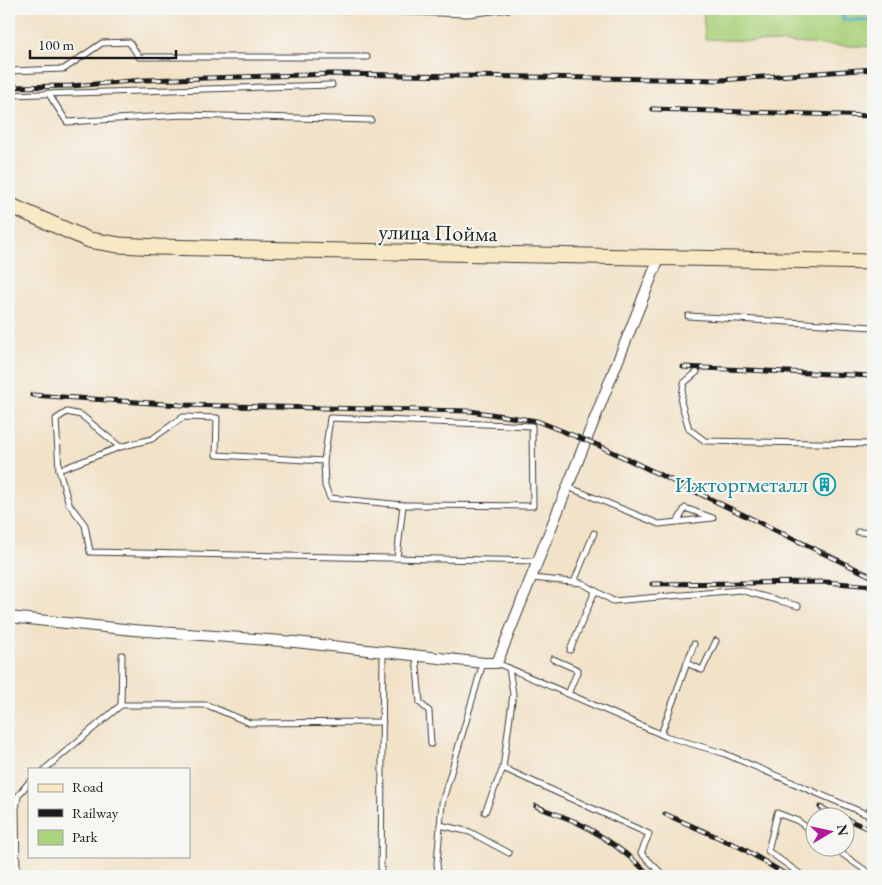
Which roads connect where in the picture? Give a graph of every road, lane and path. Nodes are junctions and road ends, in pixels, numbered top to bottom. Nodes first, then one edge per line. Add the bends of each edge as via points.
1 (324, 9) edge
2 (509, 9) edge
3 (367, 57) dead end
4 (9, 71) edge
5 (332, 85) dead end
6 (48, 94) junction
7 (9, 95) edge
8 (371, 120) dead end
9 (9, 205) edge
10 (659, 258) junction
11 (873, 262) edge
12 (688, 316) dead end
13 (873, 327) edge
14 (697, 372) dead end
15 (873, 444) edge
16 (120, 447) junction
17 (324, 461) junction
18 (60, 470) junction
19 (568, 487) junction
20 (403, 505) junction
21 (678, 521) junction
22 (858, 532) dead end
23 (594, 533) dead end
24 (873, 533) edge
25 (396, 558) junction
26 (538, 560) junction
27 (532, 578) junction
28 (574, 582) junction
29 (595, 591) junction
30 (798, 606) dead end
31 (9, 617) edge
32 (716, 641) dead end
33 (694, 644) dead end
34 (570, 650) dead end
35 (384, 652) junction
36 (122, 655) dead end
37 (416, 656) junction
38 (553, 659) dead end
39 (484, 663) junction
40 (498, 663) junction
41 (687, 663) junction
42 (509, 668) junction
43 (568, 694) junction
44 (121, 705) junction
45 (383, 722) junction
46 (661, 734) junction
47 (431, 744) dead end
48 (46, 768) edge
49 (503, 768) junction
50 (28, 783) edge
51 (873, 802) edge
52 (485, 812) dead end
53 (871, 815) edge
54 (440, 825) junction
55 (804, 825) edge
56 (509, 854) dead end
57 (848, 858) edge
58 (17, 876) edge
59 (381, 876) edge
60 (438, 876) edge
61 (664, 876) edge
62 (803, 876) edge
63 (873, 876) edge

1 - 2 lane via 468,14
3 - 4 lane via 139,57 129,42 102,42 64,69
5 - 6 lane
6 - 7 lane
6 - 8 lane via 67,122 183,115
9 - 10 main road, улица Пойма via 89,240 120,245
10 - 11 main road, улица Пойма
10 - 19 street
12 - 13 lane
14 - 15 lane via 684,382 681,402 688,429 705,441
16 - 17 lane via 152,439 183,417 217,418 216,454
16 - 18 lane
16 - 18 lane via 81,415 67,412 56,419
17 - 20 lane via 325,486 330,498
17 - 20 lane via 330,418 532,426 533,506
18 - 25 lane via 69,504 85,525 90,552
19 - 21 lane via 659,524
19 - 26 street
20 - 25 lane
21 - 21 lane via 687,520 713,518 685,508
22 - 24 lane
23 - 28 lane
25 - 26 lane
26 - 27 street
27 - 28 lane
27 - 40 street
28 - 29 lane
29 - 30 lane via 613,602 740,590
29 - 34 lane
31 - 35 street
32 - 41 lane via 702,670
33 - 41 lane
35 - 37 street
35 - 45 lane
36 - 44 lane
37 - 39 street
37 - 47 lane via 420,703 429,711
38 - 43 lane via 578,670
39 - 40 street
39 - 54 lane via 442,802
40 - 42 lane
41 - 46 lane
42 - 43 lane
42 - 49 lane via 513,694
43 - 46 lane
44 - 45 lane via 207,705 250,723
44 - 48 lane
45 - 59 lane
46 - 53 lane via 723,754
49 - 52 lane
49 - 61 lane via 649,834 641,853
50 - 58 lane via 18,796 16,809
51 - 53 lane
54 - 56 lane via 470,832
54 - 60 lane
55 - 62 lane via 777,813 768,851
57 - 63 lane

